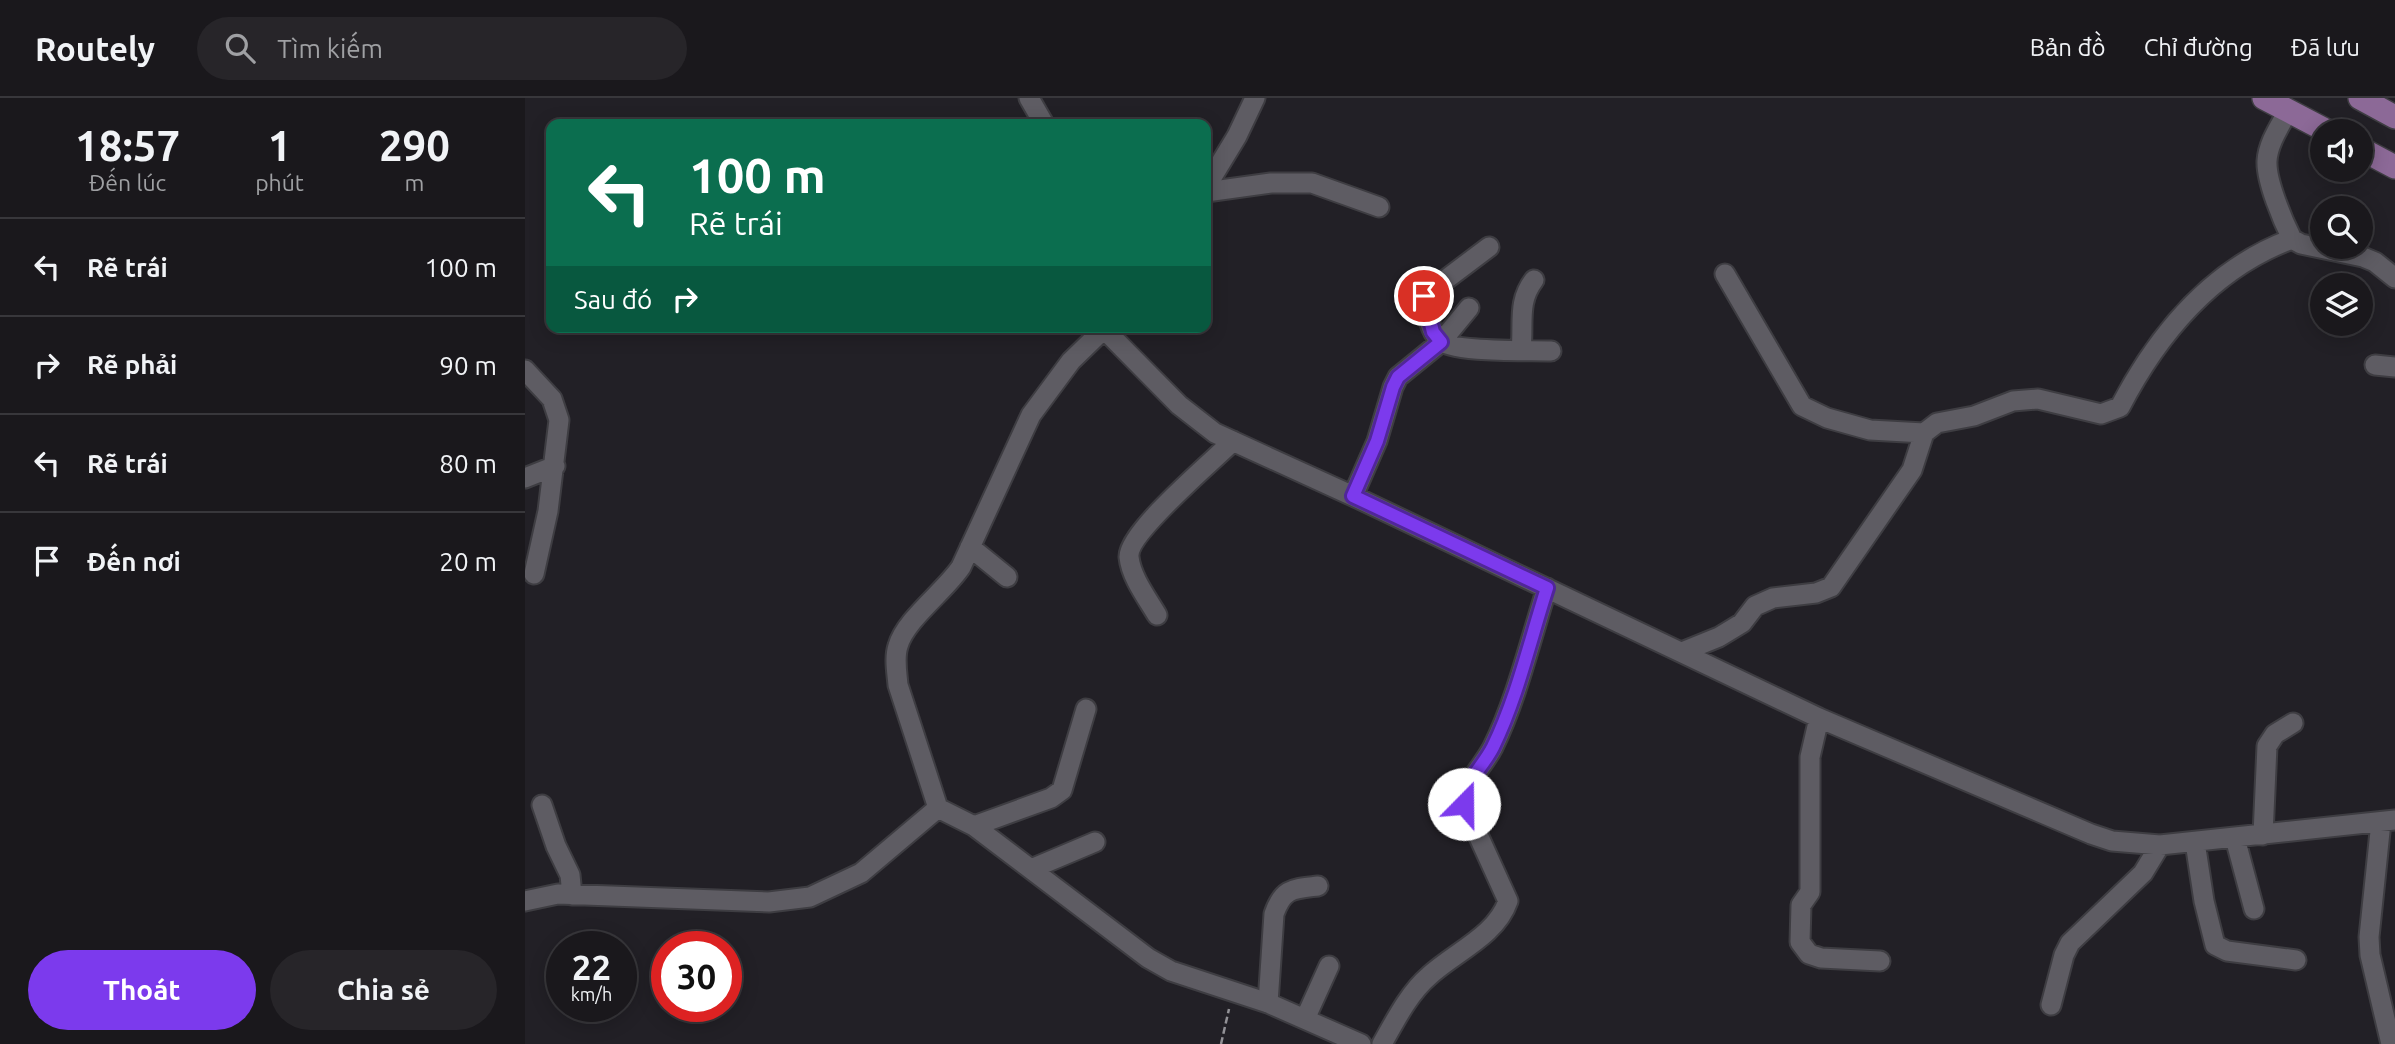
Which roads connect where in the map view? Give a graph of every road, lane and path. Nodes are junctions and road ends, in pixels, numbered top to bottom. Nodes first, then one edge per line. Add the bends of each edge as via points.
1 (1029, 98) edge
2 (1255, 98) edge
3 (2264, 98) edge
4 (2360, 98) edge
5 (2288, 111) junction
6 (2395, 117) edge
7 (1041, 119) edge
8 (2310, 122) edge
9 (2373, 155) edge
10 (2395, 167) edge
11 (1211, 181) edge
12 (1211, 189) edge
13 (1379, 207) dead end
14 (2293, 239) junction
15 (1489, 247) dead end
16 (1725, 274) dead end
17 (2395, 278) edge
18 (1534, 280) dead end
19 (1469, 308) dead end
20 (1100, 333) edge
21 (1110, 333) edge
22 (1441, 342) junction
23 (1521, 350) junction
24 (1551, 351) dead end
25 (2375, 365) dead end
26 (2395, 368) edge
27 (525, 370) edge
28 (1924, 433) junction
29 (1233, 441) junction
30 (555, 466) junction
31 (525, 478) edge
32 (1353, 496) junction
33 (970, 547) junction
34 (534, 574) dead end
35 (1007, 577) dead end
36 (1547, 588) junction
37 (1157, 615) dead end
38 (1682, 652) junction
39 (1086, 709) dead end
40 (1819, 718) junction
41 (2293, 723) dead end
42 (542, 805) dead end
43 (938, 808) junction
44 (2388, 821) edge
45 (974, 826) junction
46 (2263, 835) junction
47 (2235, 838) junction
48 (1095, 842) dead end
49 (2196, 842) junction
50 (2160, 845) junction
51 (1031, 869) junction
52 (1318, 886) dead end
53 (572, 895) junction
54 (525, 901) edge
55 (2254, 909) dead end
56 (2296, 960) dead end
57 (1880, 961) dead end
58 (1329, 966) dead end
59 (1232, 992) junction
60 (1268, 1003) junction
61 (2051, 1005) dead end
62 (1305, 1019) junction
63 (1221, 1044) edge
64 (1361, 1044) edge
65 (1382, 1044) edge
66 (2391, 1044) edge

1 - 7 street
2 - 11 street
3 - 5 main road
4 - 6 main road
5 - 8 main road
5 - 14 street via 2271,142 2267,161 2268,176
9 - 10 main road
12 - 13 street via 1312,183
14 - 17 street via 2363,257
14 - 28 street via 2264,249 2216,282 2165,333 2120,407 2101,414 2038,400 2013,401 1974,416 1937,423
15 - 22 street via 1422,290 1433,332
16 - 28 street via 1802,407 1870,429
18 - 23 street via 1521,303
19 - 22 street
20 - 33 street via 1071,361 1031,415
21 - 29 street via 1196,421
22 - 23 street via 1465,348
22 - 32 street via 1398,377
23 - 24 street
25 - 26 street
27 - 30 street via 552,399 559,420
28 - 38 street via 1912,470 1831,587 1773,598 1755,606 1742,623 1719,637
29 - 32 street
29 - 37 street via 1145,525 1132,544 1129,556 1138,582
30 - 31 street
30 - 34 street
32 - 36 street
33 - 35 street
33 - 43 street via 952,581 907,628 898,646 898,685
36 - 38 street
36 - 65 street via 1493,747 1464,790 1464,804 1507,901 1503,914 1476,941 1427,977
38 - 40 street
39 - 45 street via 1062,790 1051,799
40 - 50 street via 2091,834 2112,841
40 - 57 street via 1810,757 1810,892 1801,905 1800,942 1809,954 1821,958
41 - 46 street via 2267,746
42 - 53 street via 568,868
43 - 45 street
43 - 53 street via 861,873 810,897 769,902
44 - 46 street
44 - 66 street via 2369,937
45 - 51 street
46 - 47 street
47 - 49 street
47 - 55 street
48 - 51 street
49 - 50 street
49 - 56 street via 2215,945 2227,951
50 - 61 street via 2143,873 2070,943
51 - 59 street via 1148,958
52 - 60 street via 1292,889 1278,902
53 - 54 street
58 - 62 street
59 - 60 street
59 - 63 path
60 - 62 street
62 - 64 street

